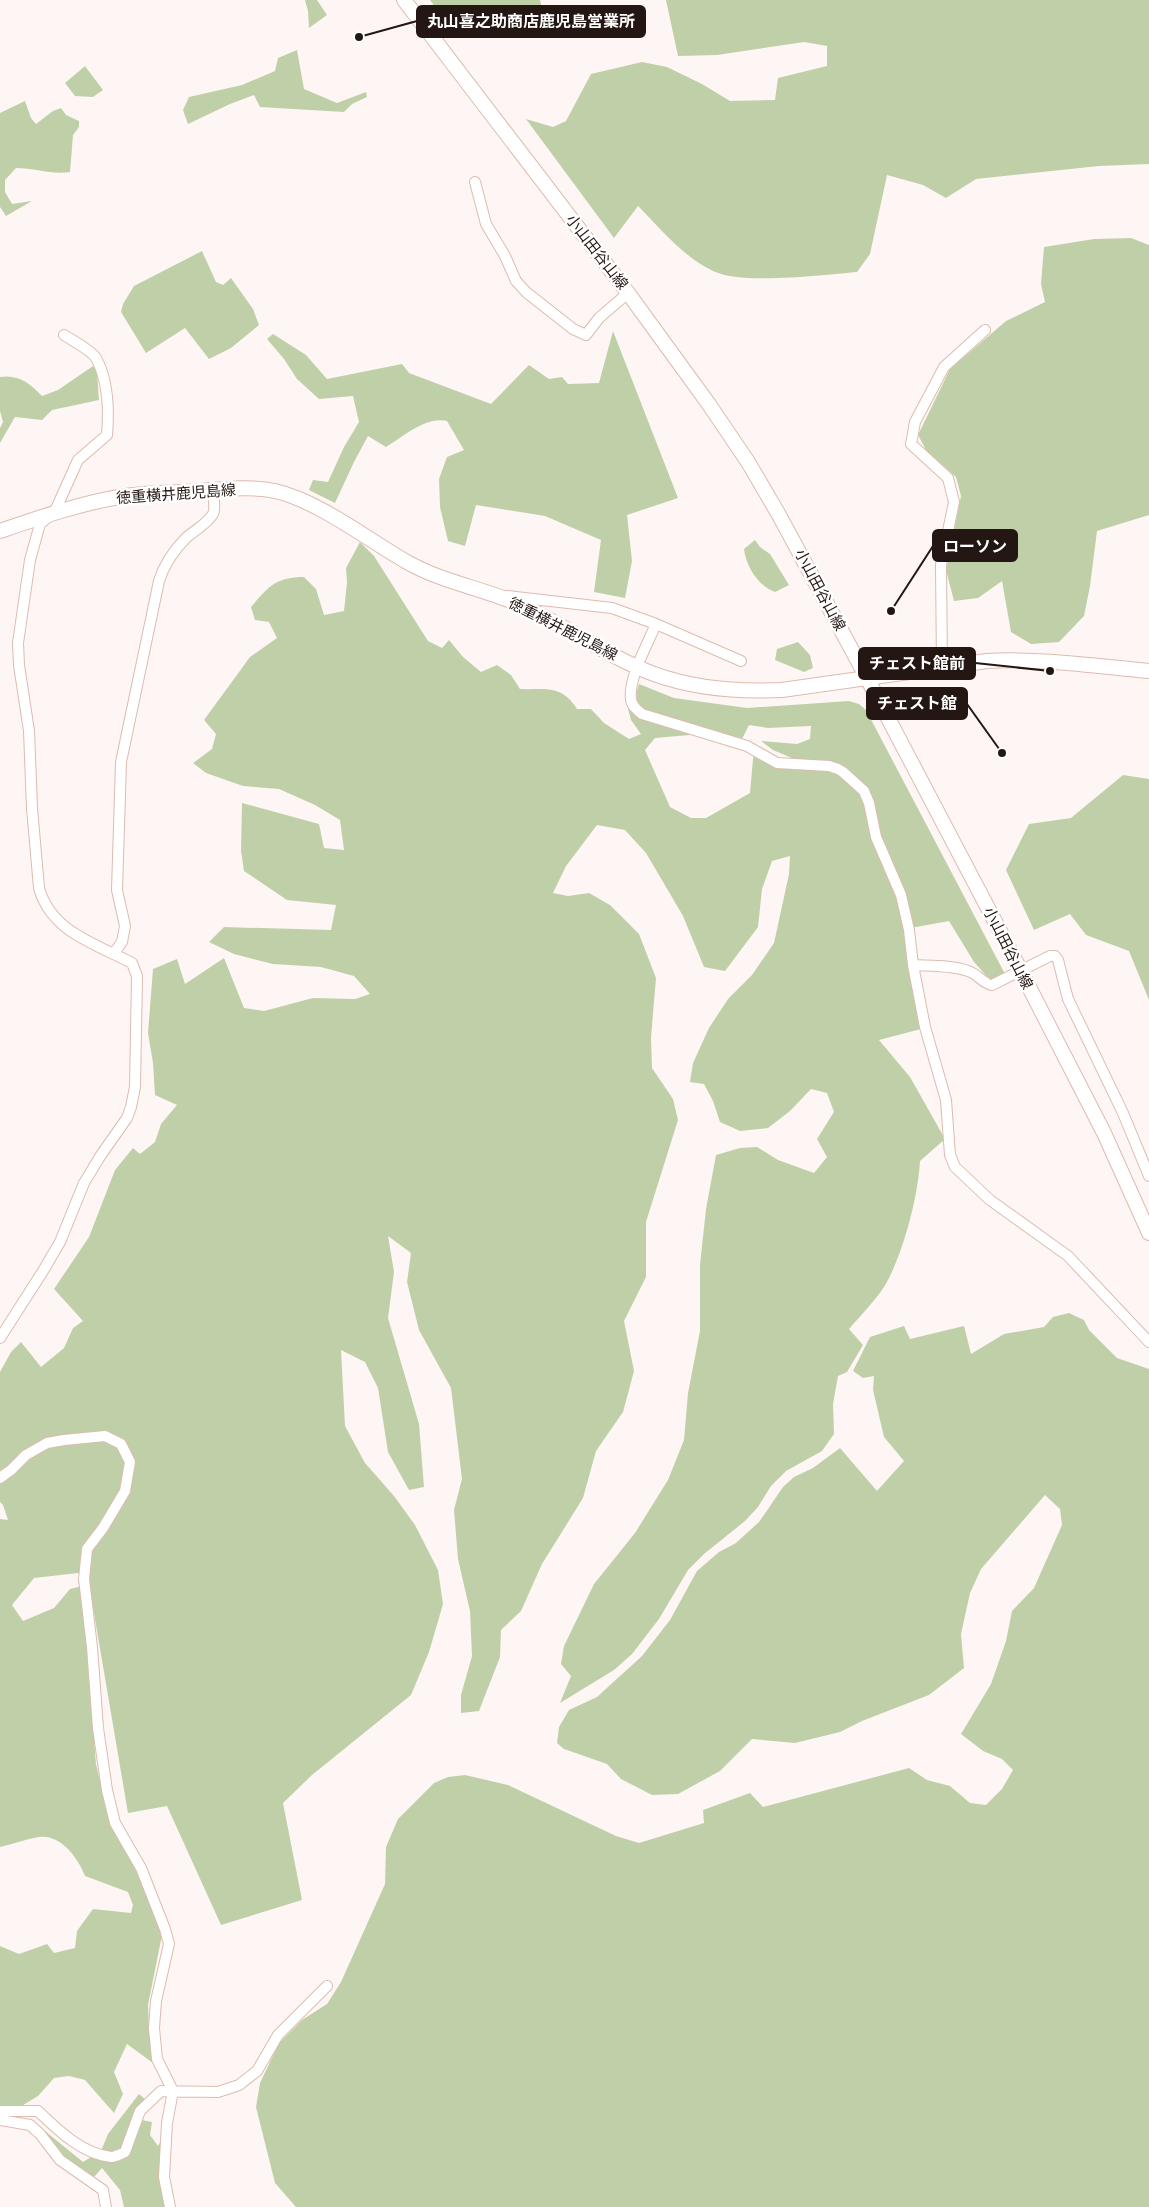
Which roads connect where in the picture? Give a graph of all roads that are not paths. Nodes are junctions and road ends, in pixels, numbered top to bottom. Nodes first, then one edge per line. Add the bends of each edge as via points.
1 (404, 0) edge
2 (474, 182) dead end
3 (628, 293) junction
4 (985, 330) dead end
5 (64, 335) dead end
6 (213, 490) junction
7 (55, 511) junction
8 (0, 530) edge
9 (496, 595) junction
10 (656, 624) junction
11 (741, 661) dead end
12 (638, 667) junction
13 (942, 668) junction
14 (1149, 671) edge
15 (868, 678) junction
16 (114, 953) junction
17 (913, 965) junction
18 (1149, 1176) edge
19 (1149, 1233) edge
20 (0, 1338) edge
21 (1149, 1342) edge
22 (0, 1478) edge
23 (327, 1986) dead end
24 (173, 2091) junction
25 (0, 2111) edge
26 (0, 2120) edge
27 (106, 2207) edge
28 (170, 2207) edge

1 - 3 main road, 小山田谷山線
2 - 3 street via 486,224 516,281 574,329 586,335 599,318
3 - 15 main road, 小山田谷山線 via 748,462
4 - 13 street via 944,367 915,422 911,444 948,478 954,502 941,565
5 - 7 street via 95,357 106,390 108,425 107,435 78,460
6 - 7 main road, 徳重横井鹿児島線 via 127,496
6 - 9 main road, 徳重横井鹿児島線 via 264,490 288,496 317,509 434,576
6 - 16 street via 214,512 177,548 159,581 121,762 116,890 125,926 122,942
7 - 8 main road, 徳重横井鹿児島線
7 - 16 street via 40,524 30,560 18,643 18,665 30,731 39,888 50,909 74,935
9 - 10 street via 612,608
9 - 12 main road, 徳重横井鹿児島線
10 - 11 street
10 - 12 street
12 - 15 main road, 徳重横井鹿児島線 via 696,686 748,691 782,690
12 - 17 street via 630,700 642,714 747,746 777,764 829,766 859,785 869,803 876,837 901,895
13 - 14 main road, 徳重横井鹿児島線 via 1010,660
13 - 15 main road, 徳重横井鹿児島線
15 - 19 main road, 小山田谷山線 via 1086,1099
16 - 20 street via 132,963 137,976 135,1087 131,1107 84,1183 60,1242
17 - 18 street, bridge via 966,970 985,984 992,985 1055,956 1068,998
17 - 21 street via 931,1052 946,1100 950,1155 955,1167 990,1200 1068,1256
22 - 24 street via 26,1454 47,1443 64,1440 105,1436 121,1444 130,1462 125,1491 87,1549 84,1579 98,1728 113,1815 141,1868 169,1944 156,2001 154,2028 157,2059
23 - 24 street via 278,2035 257,2072 239,2085 218,2092
24 - 25 street via 161,2091 140,2111 125,2152 112,2157 84,2148 67,2138 38,2111
24 - 28 street via 167,2122 164,2177
26 - 27 street via 30,2125 60,2160 103,2190

